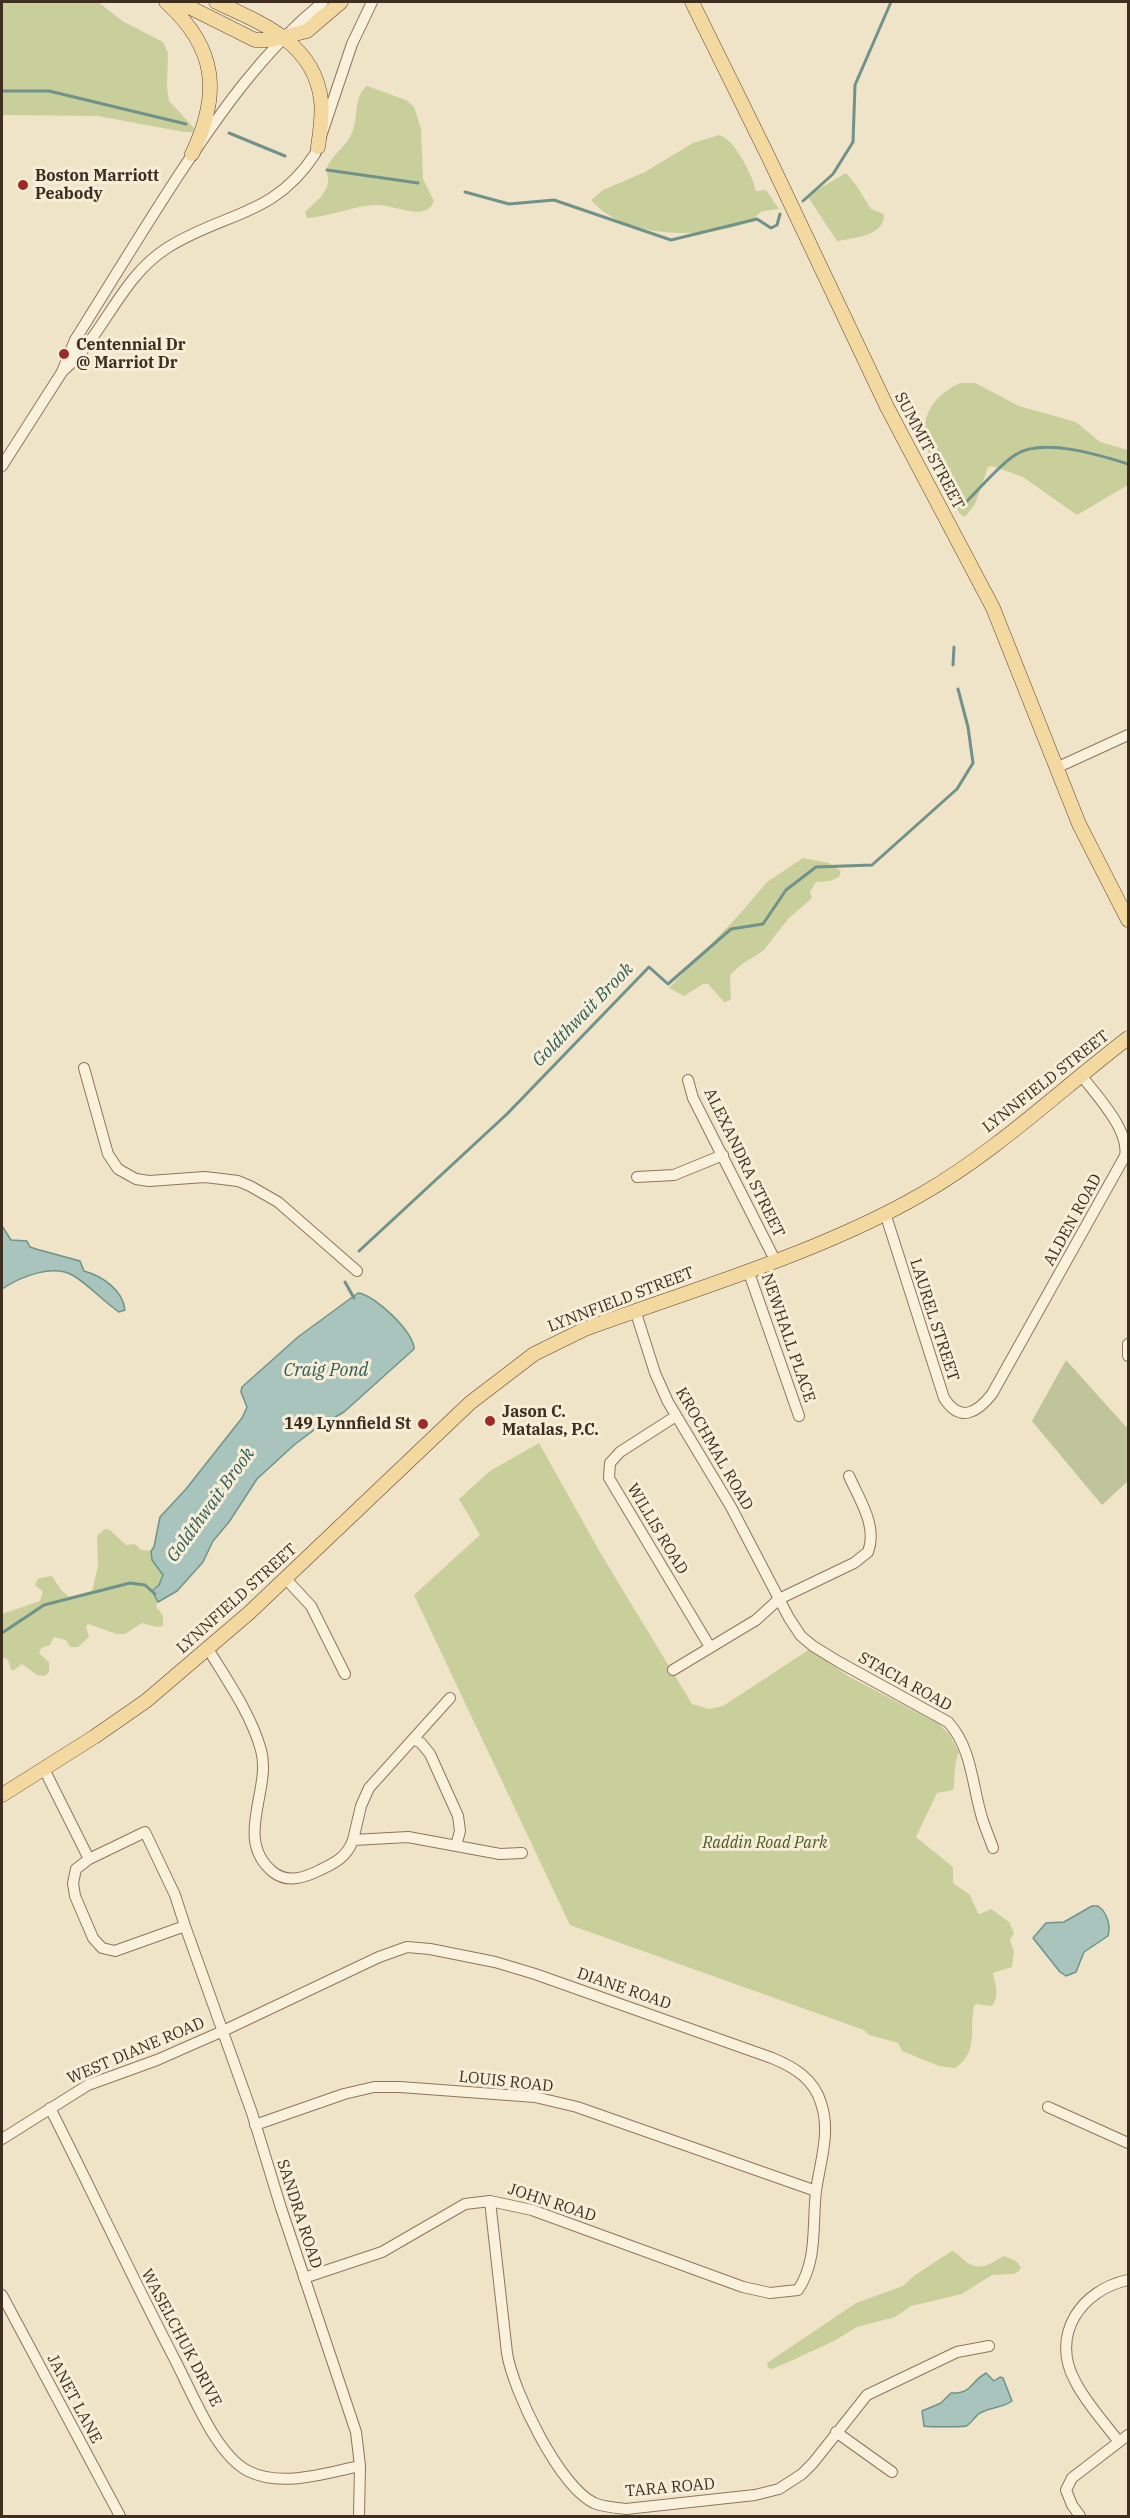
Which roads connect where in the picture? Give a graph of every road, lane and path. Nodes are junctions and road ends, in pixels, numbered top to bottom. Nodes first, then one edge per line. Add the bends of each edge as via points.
1 (166, 2) edge
2 (179, 2) edge
3 (216, 2) edge
4 (323, 2) edge
5 (341, 2) edge
6 (372, 2) edge
7 (692, 2) edge
8 (284, 36) junction
9 (318, 147) junction
10 (192, 154) junction
11 (62, 372) junction
12 (2, 466) edge
13 (1128, 735) edge
14 (1056, 768) junction
15 (1128, 920) edge
16 (1128, 1038) edge
17 (84, 1068) dead end
18 (1081, 1075) junction
19 (688, 1080) dead end
20 (723, 1155) junction
21 (637, 1177) dead end
22 (885, 1213) junction
23 (776, 1260) junction
24 (748, 1270) junction
25 (357, 1271) dead end
26 (635, 1310) junction
27 (1128, 1344) edge
28 (1128, 1356) edge
29 (999, 1382) joint
30 (676, 1416) junction
31 (799, 1416) dead end
32 (849, 1476) dead end
33 (285, 1578) junction
34 (780, 1599) junction
35 (710, 1647) junction
36 (208, 1649) junction
37 (673, 1670) dead end
38 (345, 1674) dead end
39 (450, 1698) dead end
40 (413, 1739) junction
41 (44, 1769) junction
42 (2, 1795) edge
43 (353, 1840) junction
44 (456, 1846) junction
45 (993, 1848) dead end
46 (522, 1853) dead end
47 (88, 1859) junction
48 (185, 1926) junction
49 (223, 2031) junction
50 (1048, 2107) dead end
51 (50, 2108) junction
52 (255, 2125) junction
53 (2, 2139) edge
54 (1128, 2144) edge
55 (816, 2191) junction
56 (490, 2201) junction
57 (304, 2278) junction
58 (1128, 2280) edge
59 (798, 2290) joint
60 (2, 2295) edge
61 (989, 2346) dead end
62 (836, 2432) junction
63 (1128, 2434) edge
64 (1119, 2442) junction
65 (360, 2466) junction
66 (892, 2472) dead end
67 (120, 2517) edge
68 (359, 2517) edge
69 (1080, 2517) edge

1 - 10 main road via 196,36 211,83 207,121
2 - 8 main road via 255,40
3 - 8 main road
4 - 8 street
5 - 8 main road via 307,31
6 - 9 street via 352,44
7 - 14 main road, SUMMIT STREET via 887,407 993,608
8 - 9 main road via 300,51 316,78 321,102
8 - 10 street via 245,80
9 - 11 street via 306,168 278,196 182,240 143,267 78,358
10 - 11 street via 75,340
11 - 12 street
13 - 14 street
14 - 15 main road, SUMMIT STREET via 1085,838
16 - 18 main road, LYNNFIELD STREET
17 - 25 street via 108,1154 118,1169 149,1181 205,1178 250,1186 278,1202
18 - 22 main road, LYNNFIELD STREET via 966,1166
18 - 29 street, ALDEN ROAD via 1123,1133 1125,1156
19 - 20 street, ALEXANDRA STREET via 693,1098
20 - 21 street via 674,1175
20 - 23 street, ALEXANDRA STREET
22 - 23 main road, LYNNFIELD STREET
22 - 29 street, LAUREL STREET via 948,1406 963,1413 972,1412 984,1404
23 - 24 main road, LYNNFIELD STREET
24 - 26 main road, LYNNFIELD STREET
24 - 31 street, NEWHALL PLACE
26 - 30 street, KROCHMAL ROAD via 655,1373
26 - 33 main road, LYNNFIELD STREET via 551,1345 493,1384
27 - 28 street
30 - 34 street, KROCHMAL ROAD
30 - 35 street, WILLIS ROAD via 615,1457 609,1478
32 - 34 street via 869,1521 872,1538 868,1552 854,1563
33 - 36 main road, LYNNFIELD STREET
33 - 38 street via 311,1606
34 - 35 street via 756,1620
34 - 45 street, STACIA ROAD via 795,1627 813,1646 948,1722 957,1731
35 - 37 street
36 - 41 main road, LYNNFIELD STREET via 113,1725
36 - 43 street via 260,1748 262,1776 254,1825 256,1847 265,1863 278,1876 296,1879 345,1856
39 - 40 street
40 - 43 street via 364,1796
40 - 44 street via 430,1754 458,1816
41 - 42 main road, LYNNFIELD STREET
41 - 47 street
43 - 44 street via 408,1837
44 - 46 street via 500,1854
47 - 48 street, SANDRA ROAD via 145,1832
47 - 48 street via 76,1869 75,1896 93,1938 102,1948 115,1951
48 - 49 street, SANDRA ROAD
49 - 51 street, WEST DIANE ROAD via 88,2085
49 - 52 street, SANDRA ROAD
49 - 55 street, DIANE ROAD via 407,1947 495,1962 751,2050 801,2073 816,2091 824,2114 825,2137
50 - 54 street
51 - 53 street, WEST DIANE ROAD
51 - 65 street, WASELCHUK DRIVE via 136,2287 211,2429 231,2458 249,2472 270,2478 307,2477
52 - 55 street, LOUIS ROAD via 374,2087 535,2097 577,2107
52 - 57 street, SANDRA ROAD
55 - 59 street, DIANE ROAD via 812,2252
56 - 57 street, JOHN ROAD via 459,2207 382,2252
56 - 59 street, JOHN ROAD via 532,2210 743,2287 770,2293
56 - 62 street, TARA ROAD via 512,2375 558,2467 570,2484 594,2503 626,2509 767,2493 802,2474
57 - 65 street, SANDRA ROAD via 356,2432
58 - 64 street via 1095,2293 1081,2307 1071,2324 1067,2343 1068,2363 1075,2382
60 - 67 street, JANET LANE
61 - 62 street, TARA ROAD via 957,2352 876,2390 857,2405
62 - 66 street
63 - 64 street
64 - 69 street via 1072,2478 1066,2490
65 - 68 street, SANDRA ROAD

